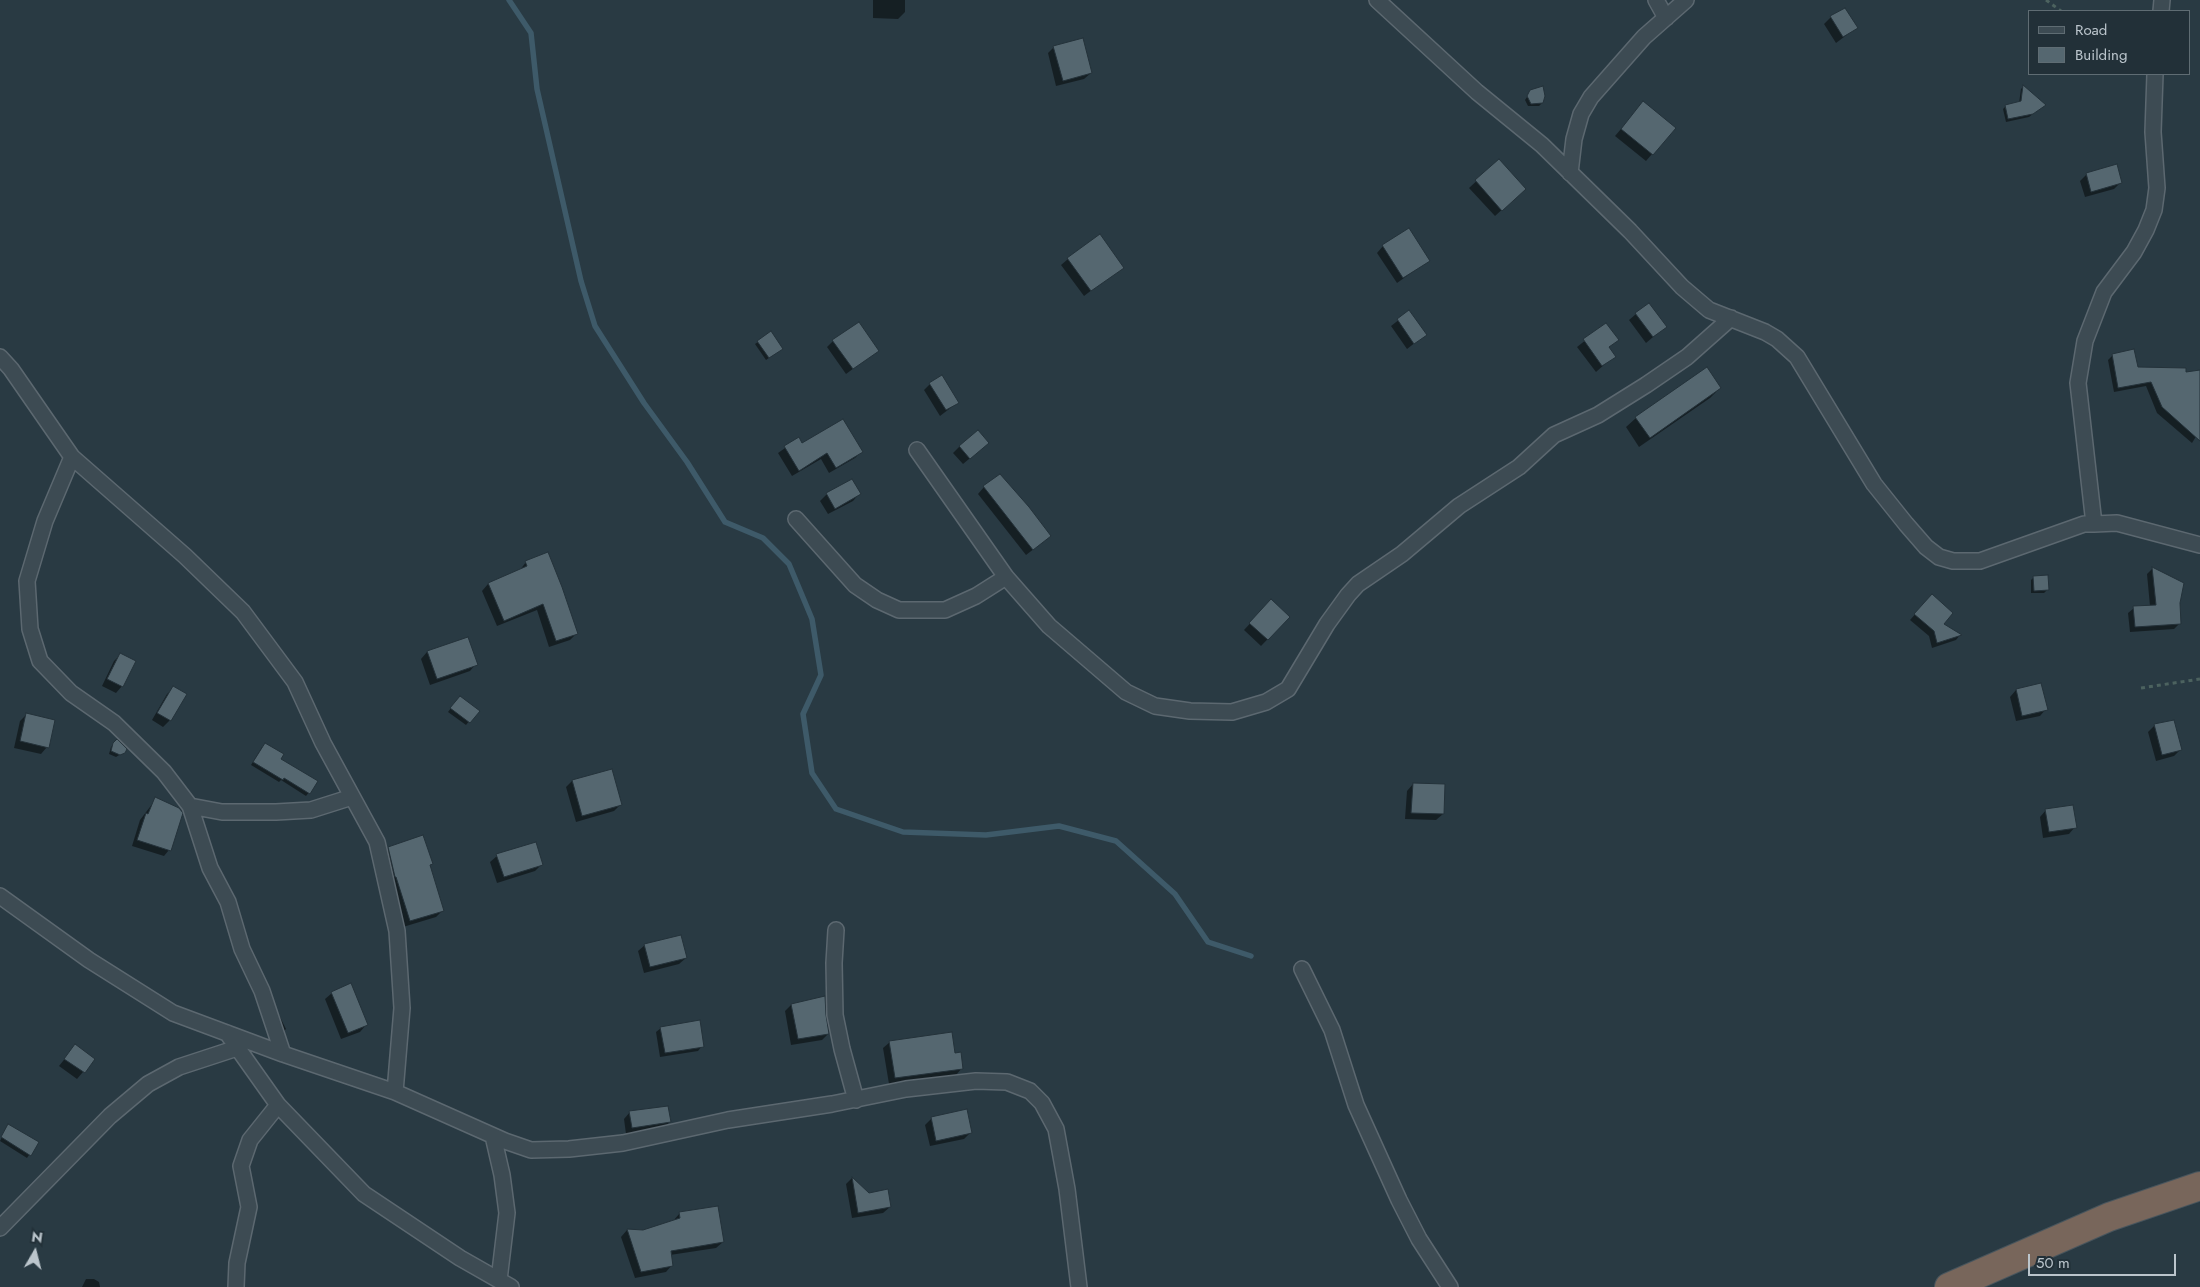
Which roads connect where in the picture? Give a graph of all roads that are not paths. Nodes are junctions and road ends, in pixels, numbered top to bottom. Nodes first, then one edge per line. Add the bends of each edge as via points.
1 (1377, 0) edge
2 (1656, 0) edge
3 (1686, 0) edge
4 (1666, 18) junction
5 (2154, 75) edge
6 (1570, 173) junction
7 (1731, 318) junction
8 (0, 357) edge
9 (917, 450) dead end
10 (72, 457) junction
11 (796, 519) dead end
12 (2094, 524) junction
13 (2200, 545) edge
14 (1006, 577) junction
15 (352, 797) junction
16 (190, 806) junction
17 (0, 896) edge
18 (836, 930) dead end
19 (1302, 969) dead end
20 (227, 1033) junction
21 (237, 1048) junction
22 (283, 1054) junction
23 (395, 1092) junction
24 (856, 1100) junction
25 (278, 1105) junction
26 (493, 1136) junction
27 (2200, 1186) edge
28 (0, 1228) edge
29 (505, 1284) edge
30 (236, 1287) edge
31 (1080, 1287) edge
32 (1450, 1287) edge
33 (1949, 1287) edge

1 - 6 street
2 - 4 street
3 - 4 street
4 - 6 street via 1618,66 1580,114
5 - 12 street via 2153,132 2157,188 2154,210 2134,252 2104,292 2085,341 2078,383
6 - 7 street via 1682,287 1709,310
7 - 12 street via 1777,339 1797,356 1874,484 1916,536 1939,557 1952,561 1980,561 2084,524
7 - 14 street via 1646,385 1598,415 1554,435 1519,467 1459,506 1402,554 1358,584 1327,624 1288,689 1266,702 1232,712 1155,706 1126,692 1049,626
8 - 10 street
9 - 14 street
10 - 15 street via 185,556 243,612 296,682
10 - 16 street via 45,521 27,581 30,629 40,661 71,693 114,723 164,772
11 - 14 street via 855,585 876,600 899,610 944,610 976,596
12 - 13 street via 2117,523
15 - 16 street via 311,810 276,812 222,812
15 - 23 street via 376,842 397,930 402,1008
16 - 22 street via 210,868 228,902 242,949 262,991
17 - 20 street via 89,960 173,1013
18 - 24 street via 835,1015
19 - 32 street via 1332,1030 1356,1105 1399,1200 1419,1240
20 - 21 street
20 - 22 street
21 - 25 street
21 - 28 street via 179,1067 148,1084 110,1116
22 - 23 street
23 - 26 street
24 - 26 street via 728,1120 623,1143 569,1149 531,1150
24 - 31 street via 976,1080 1007,1082 1030,1091 1042,1103 1056,1129
25 - 29 street via 364,1194
25 - 30 street via 250,1140 241,1166 249,1207 237,1263
26 - 29 street via 507,1213
27 - 33 highway via 2109,1217

